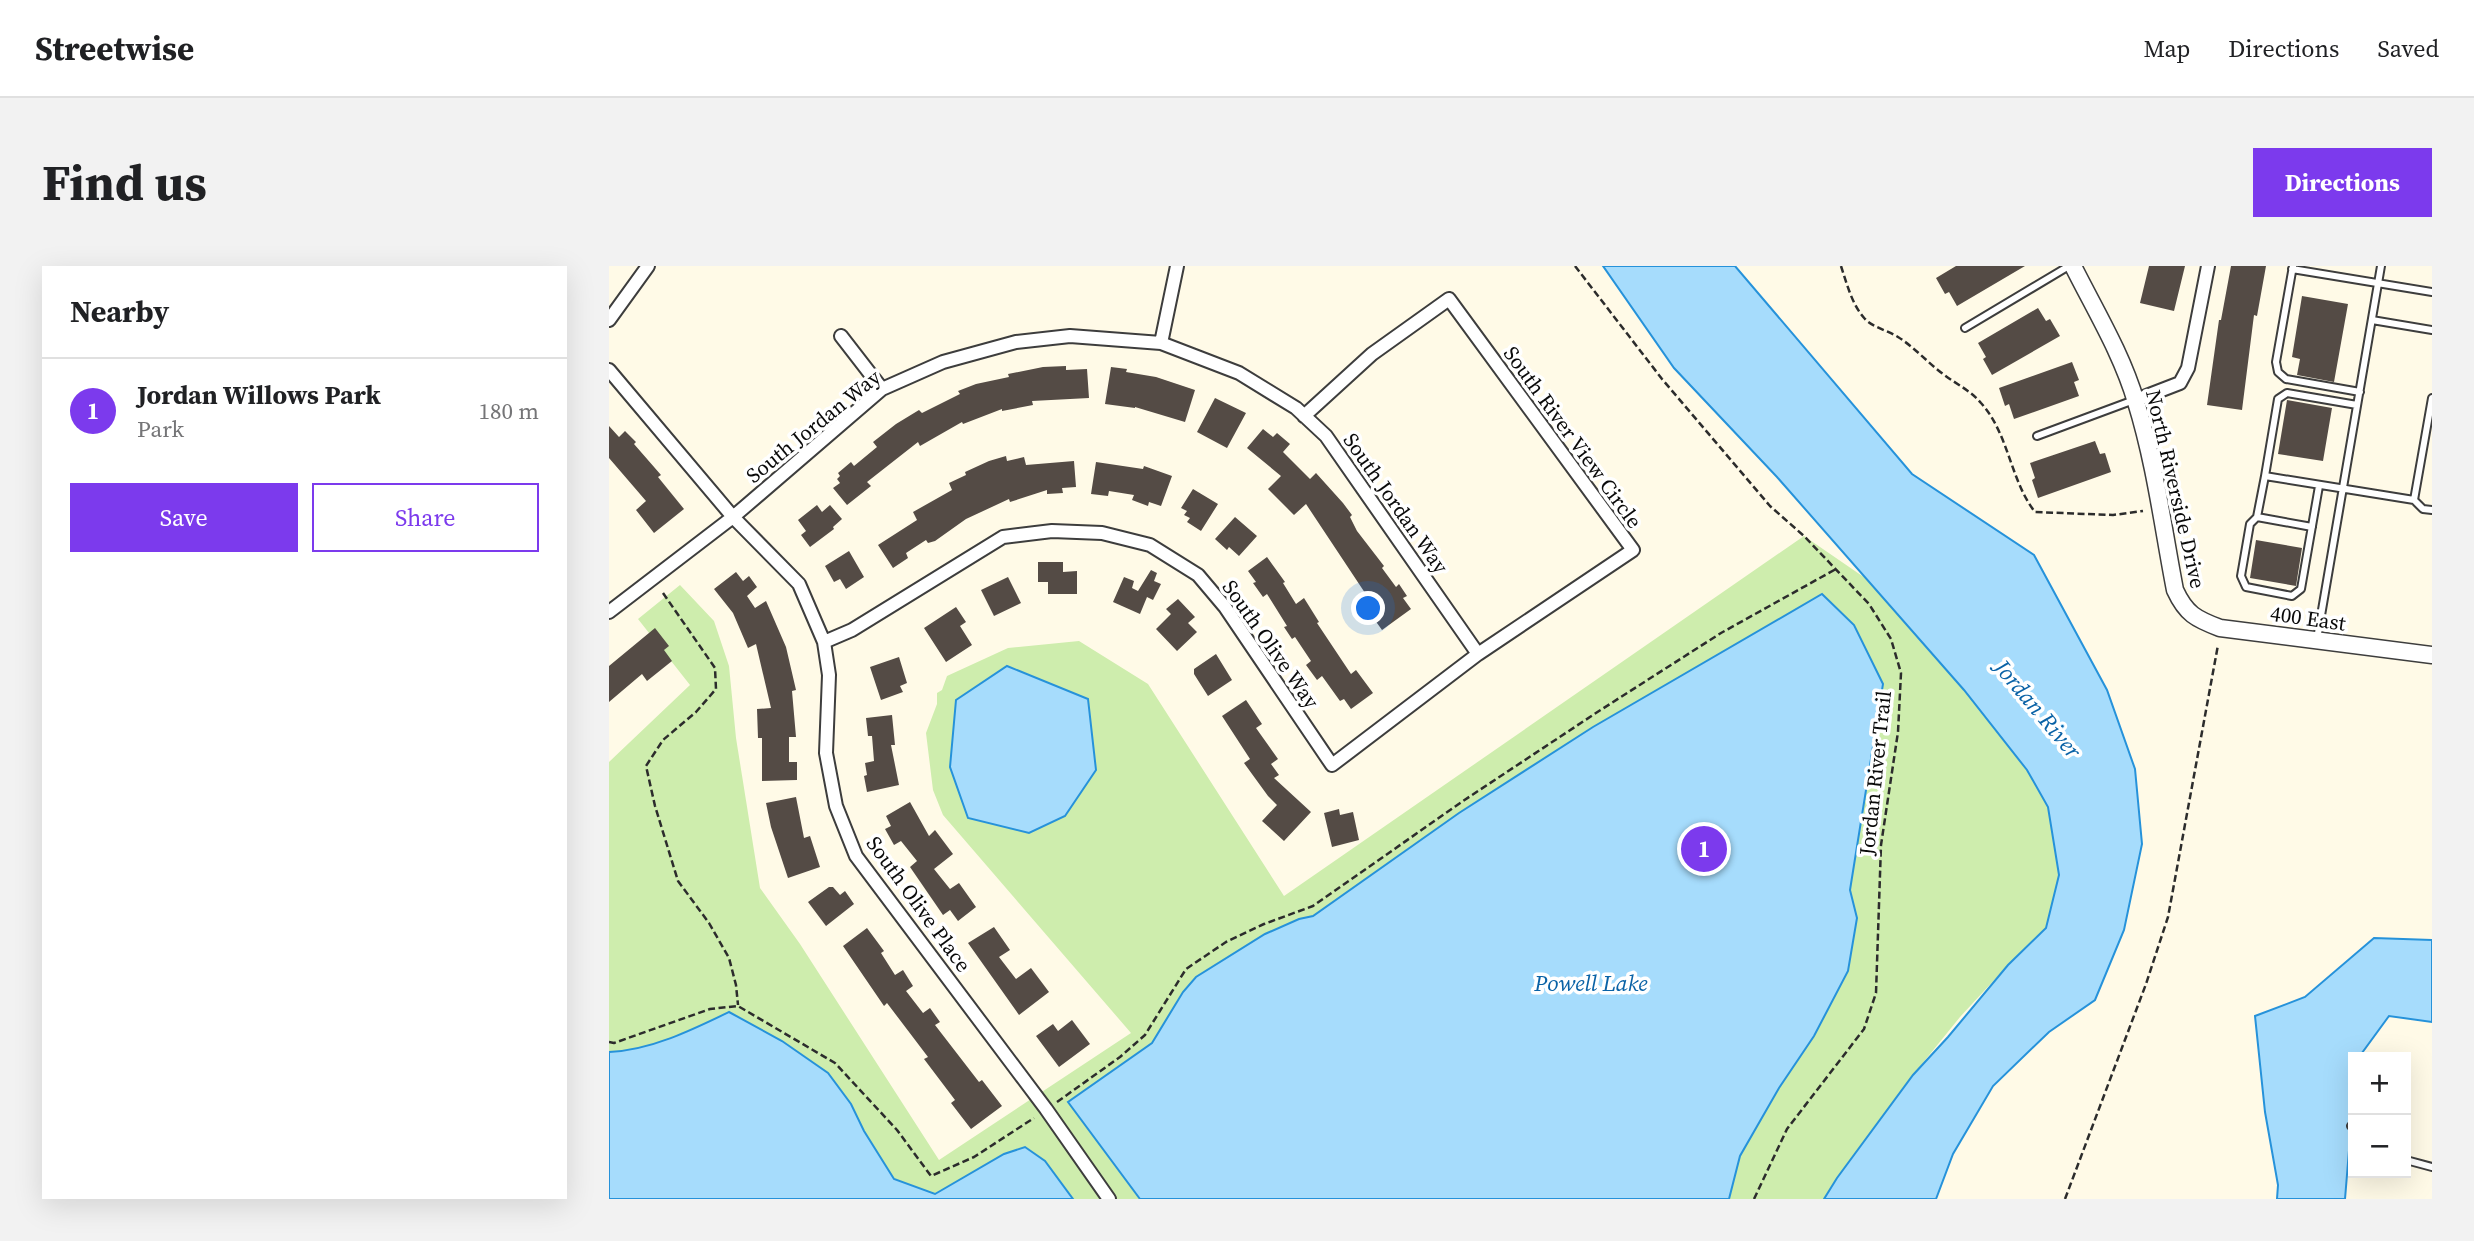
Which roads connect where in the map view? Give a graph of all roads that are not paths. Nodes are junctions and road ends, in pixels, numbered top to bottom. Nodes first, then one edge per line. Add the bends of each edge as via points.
1 (648, 266) edge
2 (1177, 266) edge
3 (2071, 266) edge
4 (2208, 266) edge
5 (2381, 266) edge
6 (2293, 268) edge
7 (2378, 283) junction
8 (2432, 292) edge
9 (609, 320) edge
10 (2372, 320) junction
11 (1965, 328) dead end
12 (2432, 330) edge
13 (841, 335) dead end
14 (1161, 343) junction
15 (609, 370) edge
16 (882, 388) junction
17 (2360, 391) junction
18 (2136, 400) junction
19 (2432, 403) edge
20 (2357, 405) junction
21 (1304, 416) junction
22 (2430, 418) edge
23 (2037, 436) dead end
24 (2265, 476) junction
25 (2319, 486) junction
26 (2343, 488) junction
27 (2414, 500) junction
28 (2432, 510) edge
29 (733, 517) junction
30 (2257, 517) junction
31 (2312, 527) junction
32 (2183, 608) joint
33 (609, 611) edge
34 (2317, 640) junction
35 (824, 642) junction
36 (1478, 654) junction
37 (2432, 655) edge
38 (1332, 765) joint
39 (2411, 1161) edge
40 (2432, 1167) edge
41 (1109, 1199) edge

1 - 9 street
2 - 14 street
3 - 11 lane
3 - 18 street, North Riverside Drive via 2120,358
4 - 18 street via 2188,368 2180,383
5 - 7 lane
6 - 7 lane
6 - 17 lane via 2278,372 2285,380
7 - 8 lane
7 - 10 lane
10 - 12 lane
10 - 17 lane
13 - 16 street
14 - 16 street, South Jordan Way via 1070,336 1016,342 943,362
14 - 21 street, South Jordan Way via 1239,373
15 - 29 street, South Olive Place
16 - 29 street, South Jordan Way
17 - 20 lane
18 - 23 lane
18 - 32 street, North Riverside Drive via 2175,590
19 - 22 lane
20 - 24 lane via 2287,393 2278,399
20 - 26 lane
21 - 36 street, South Jordan Way via 1326,436
21 - 36 street, South River View Circle via 1372,354 1449,299 1633,550
22 - 27 lane
24 - 25 lane
24 - 30 lane
25 - 26 lane
25 - 31 lane
26 - 27 lane
26 - 34 lane
27 - 28 lane
29 - 33 street, South Jordan Way
29 - 35 street, South Olive Place via 799,584
30 - 31 lane
30 - 31 lane via 2250,524 2241,576 2246,586 2292,596 2301,589
32 - 34 street, 400 East via 2220,628
34 - 37 street, 400 East
35 - 38 street, South Olive Way via 852,630 1003,537 1052,531 1102,533 1150,545 1198,575 1225,607
35 - 41 street, South Olive Place via 829,675 826,753 836,806 856,856
36 - 38 street, South River View Circle
39 - 40 lane

